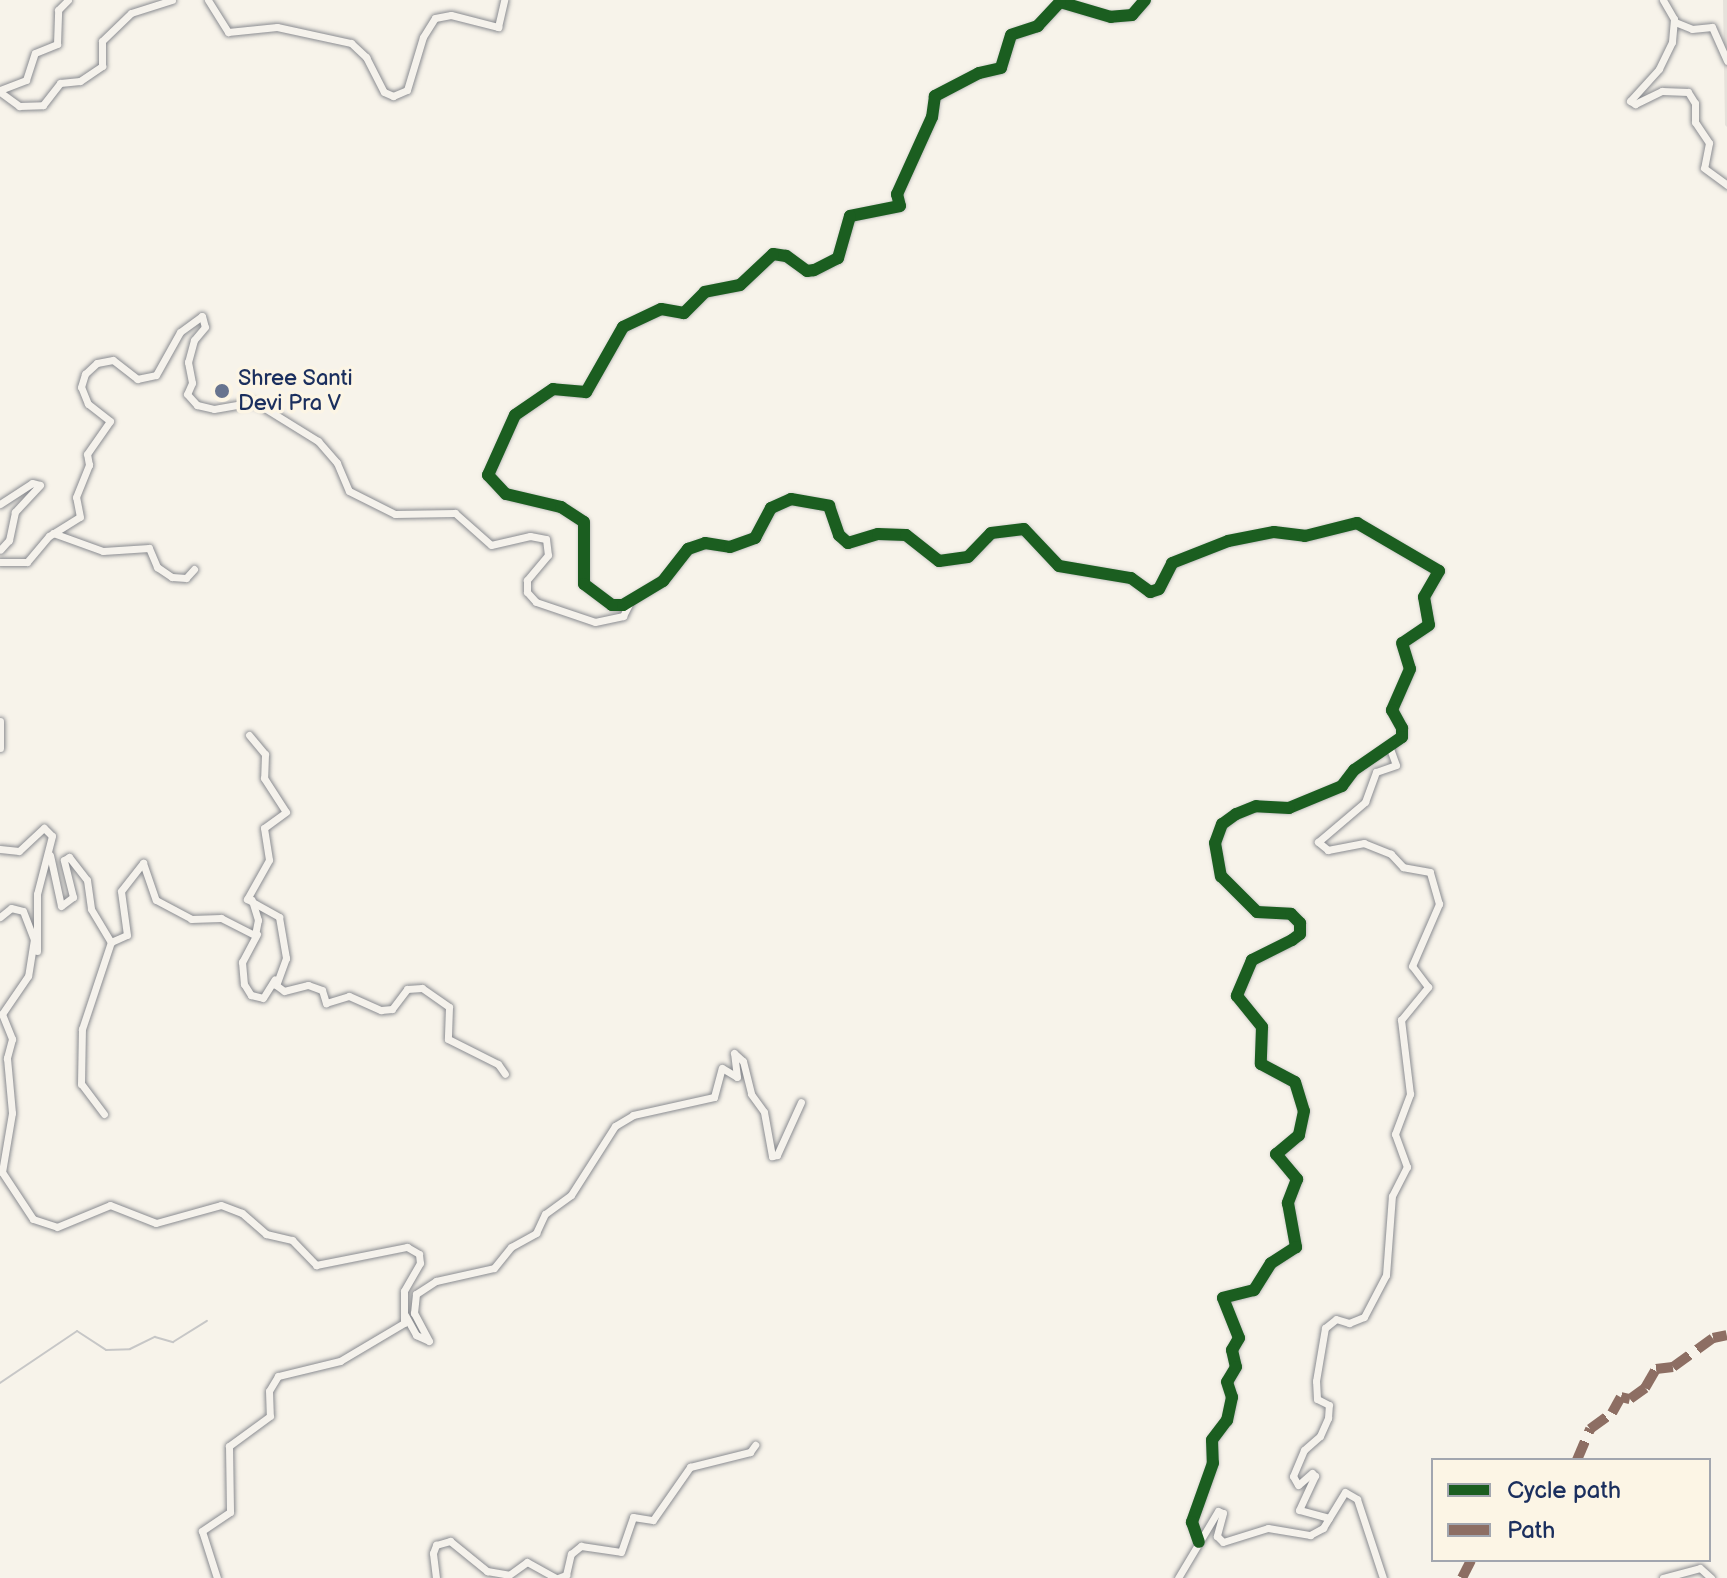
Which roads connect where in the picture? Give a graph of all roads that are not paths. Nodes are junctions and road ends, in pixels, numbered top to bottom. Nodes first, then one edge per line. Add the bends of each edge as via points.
1 (68, 0) edge
2 (172, 0) edge
3 (208, 0) edge
4 (504, 0) edge
5 (1145, 0) edge
6 (1663, 0) edge
7 (1675, 22) junction
8 (1727, 61) edge
9 (0, 91) edge
10 (1727, 185) edge
11 (0, 504) edge
12 (53, 533) junction
13 (0, 550) edge
14 (0, 562) edge
15 (194, 569) dead end
16 (631, 600) junction
17 (0, 721) edge
18 (249, 735) dead end
19 (1389, 746) junction
20 (0, 748) edge
21 (0, 849) edge
22 (50, 855) junction
23 (252, 900) junction
24 (0, 917) edge
25 (257, 934) junction
26 (111, 942) junction
27 (33, 957) junction
28 (275, 979) junction
29 (505, 1074) dead end
30 (801, 1102) dead end
31 (104, 1114) dead end
32 (405, 1315) junction
33 (755, 1445) dead end
34 (1329, 1518) junction
35 (1199, 1542) junction
36 (217, 1578) edge
37 (436, 1578) edge
38 (557, 1578) edge
39 (1178, 1578) edge
40 (1383, 1578) edge
41 (1663, 1578) edge
42 (1711, 1578) edge

1 - 9 street via 58,10 57,44 35,53 26,80
2 - 9 street via 131,13 102,41 102,66 80,81 60,83 43,105 13,104
3 - 4 street via 228,32 277,27 351,43 366,57 384,92 393,96 407,90 423,37 435,18 451,15 498,27
5 - 16 street via 1132,15 1111,17 1055,4 1038,26 1009,37 1001,68 935,96 932,117 900,183 900,206 850,216 838,258 807,271 786,256 773,254 740,285 705,292 684,313 661,309 627,325 606,350 586,392 553,389 515,415 489,478 506,494 561,507 584,522 582,579 588,591 612,605
6 - 7 street
7 - 8 street via 1692,29 1712,27
7 - 10 street via 1662,66 1630,101 1635,104 1662,91 1690,94 1695,122 1709,143 1704,168
11 - 13 street via 32,483 40,485 15,512 9,540
12 - 14 street via 27,562
12 - 15 street via 103,551 149,548 157,567 172,577 186,578
12 - 16 street via 77,521 76,497 89,465 89,449 110,425 83,396 85,374 97,363 113,360 137,379 150,378 160,372 184,327 202,316 205,327 194,340 188,362 192,383 187,394 197,405 214,409 252,402 270,410 318,441 337,463 349,491 395,514 455,513 491,545 530,536 546,539 548,555 527,580 527,592 536,602 595,622 623,616
16 - 19 street via 663,581 688,549 705,543 730,547 755,538 766,514 784,499 825,503 848,543 878,534 906,535 939,561 968,557 991,533 1024,529 1059,566 1131,578 1150,592 1163,583 1172,563 1228,541 1274,532 1305,536 1362,524 1440,575 1424,597 1428,628 1402,643 1410,669 1392,710 1404,732
17 - 20 street
18 - 23 street via 265,754 264,778 286,816 264,828 269,860 247,893
19 - 34 street via 1396,765 1376,772 1365,802 1318,842 1328,850 1364,843 1391,854 1403,867 1430,872 1439,904 1412,966 1428,987 1401,1020 1410,1094 1395,1134 1407,1167 1392,1196 1386,1275 1364,1317 1349,1323 1336,1319 1325,1328 1316,1381 1317,1399 1329,1405 1328,1418 1320,1436 1304,1450 1293,1476 1298,1485 1312,1473 1315,1476 1299,1510
19 - 35 street via 1354,770 1342,786 1289,808 1256,806 1236,814 1222,824 1215,843 1221,876 1257,912 1291,914 1300,923 1300,934 1252,960 1237,996 1262,1027 1261,1064 1295,1082 1304,1111 1299,1135 1276,1154 1297,1179 1288,1203 1296,1247 1271,1263 1254,1290 1223,1298 1239,1338 1232,1350 1236,1367 1227,1382 1232,1397 1227,1420 1212,1440 1213,1463 1192,1522
21 - 22 street via 19,851 44,828 52,836
22 - 26 street via 61,906 73,897 64,860 69,857 87,880 91,909
22 - 27 street via 38,887 40,943
23 - 25 street
23 - 28 street via 279,917 286,958
24 - 27 street via 11,908 26,914 34,934
25 - 26 street via 221,918 191,919 156,900 143,863 121,891 127,935
25 - 28 street via 242,962 244,984 251,995 263,998
26 - 31 street via 82,1029 81,1084
27 - 32 street via 28,976 2,1014 12,1039 7,1058 12,1113 2,1172 33,1219 57,1227 110,1205 156,1223 221,1205 242,1213 266,1234 292,1240 316,1265 407,1247 419,1254 420,1263 404,1291
28 - 29 street via 284,991 308,985 322,990 326,1003 349,996 381,1010 392,1009 407,989 429,991 449,1007 448,1039 498,1064
30 - 32 street via 772,1156 764,1112 734,1053 737,1077 722,1068 714,1097 633,1115 615,1126 571,1195 545,1214 541,1228 511,1247 494,1268 436,1281 416,1294 414,1313 429,1341 416,1335
32 - 36 street via 399,1328 340,1361 287,1373 273,1382 270,1416 226,1453 230,1512 202,1531
33 - 38 street via 750,1452 690,1467 653,1520 633,1517 621,1552 581,1546 571,1554 566,1575
34 - 35 street via 1315,1533 1268,1528 1230,1544 1217,1536 1223,1513 1218,1511
34 - 40 street via 1342,1493 1357,1499
35 - 39 street
37 - 38 street via 436,1545 450,1541 487,1571 509,1575 527,1562
41 - 42 street via 1700,1568

